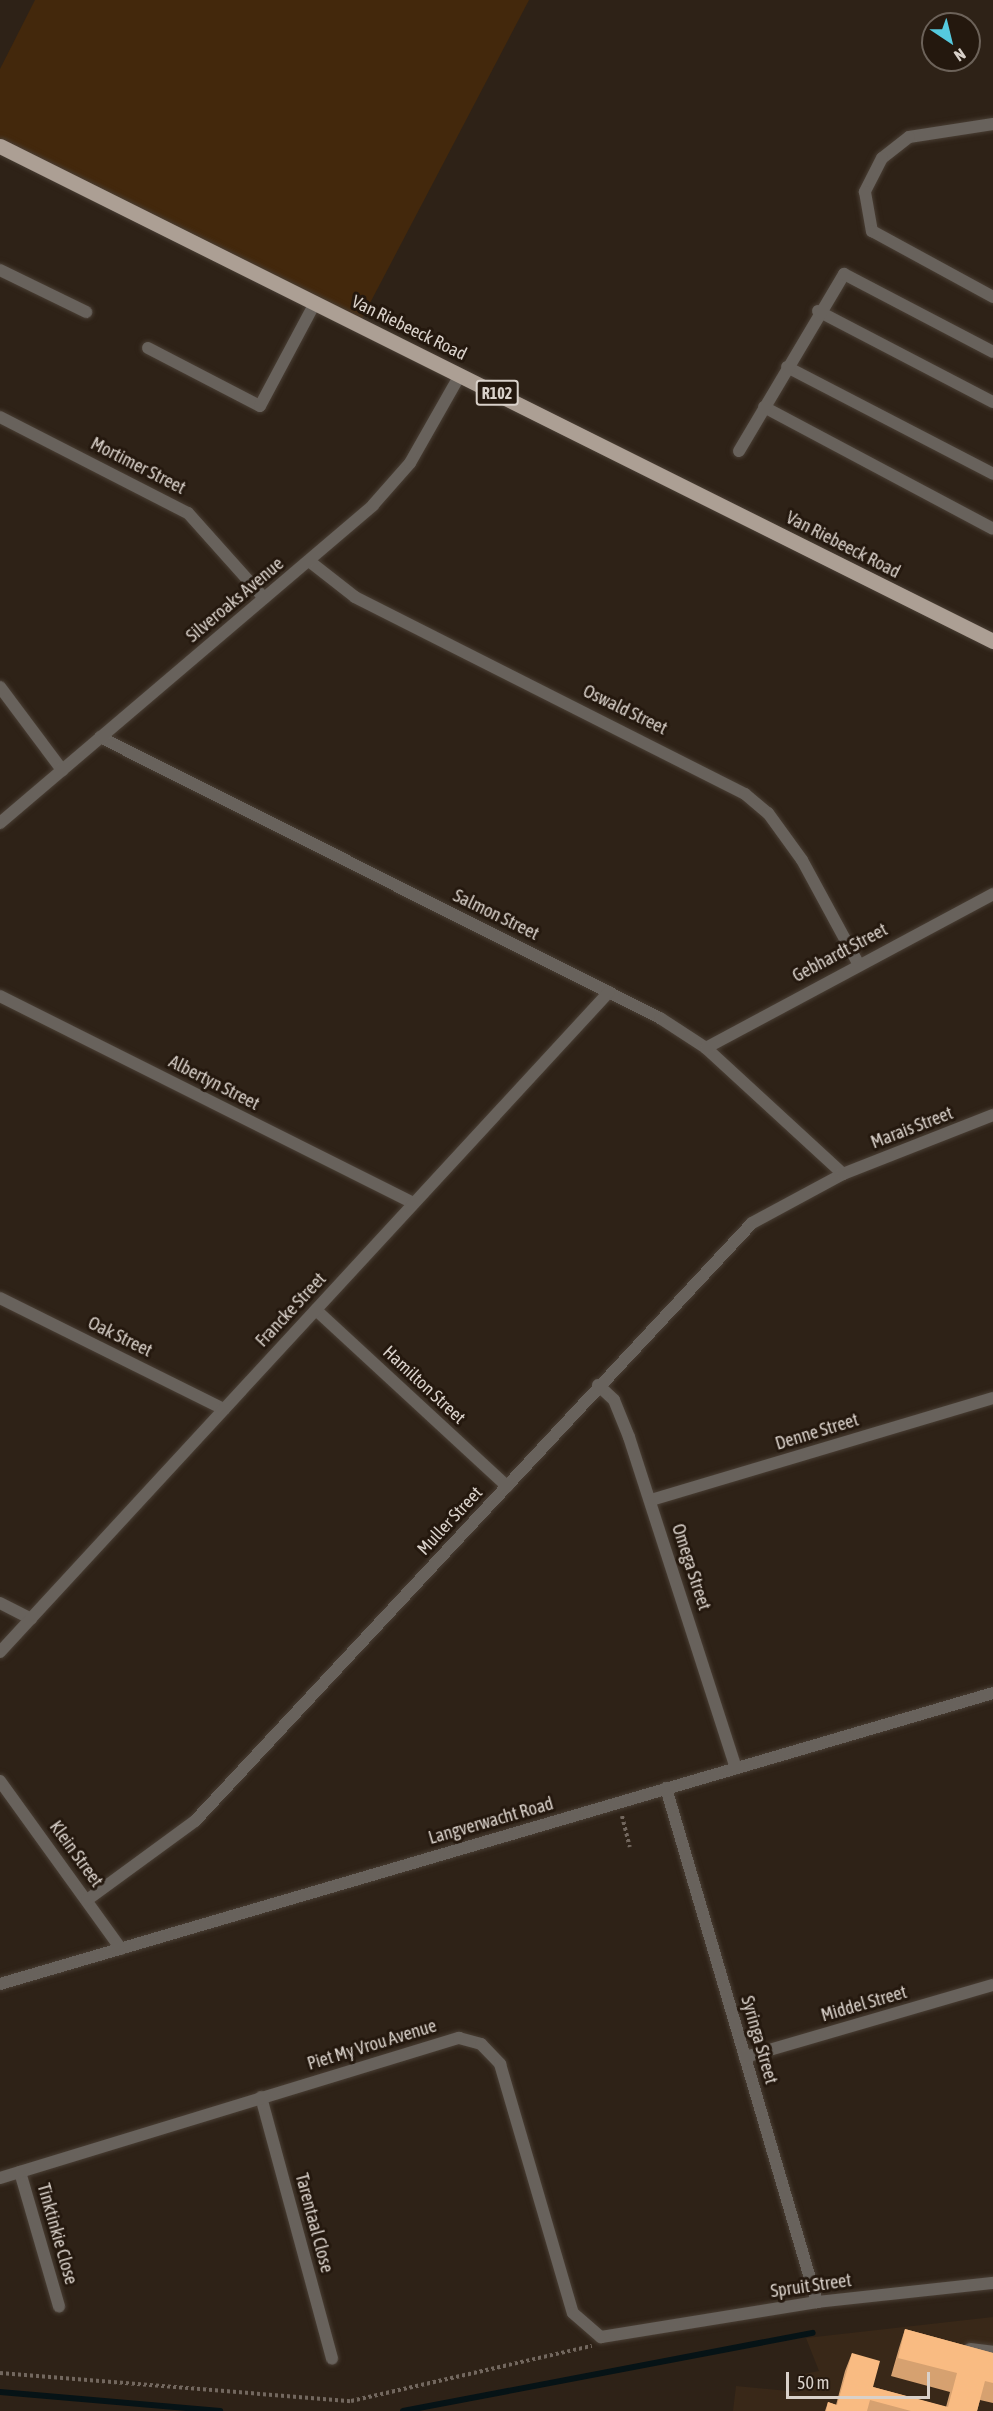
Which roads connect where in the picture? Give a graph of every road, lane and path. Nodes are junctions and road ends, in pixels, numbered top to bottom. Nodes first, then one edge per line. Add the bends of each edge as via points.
1 (993, 124) edge
2 (0, 146) edge
3 (0, 270) edge
4 (993, 297) edge
5 (315, 303) junction
6 (818, 311) junction
7 (86, 312) dead end
8 (148, 348) dead end
9 (993, 352) edge
10 (787, 366) junction
11 (460, 375) junction
12 (993, 402) edge
13 (764, 406) junction
14 (0, 417) edge
15 (739, 451) dead end
16 (993, 474) edge
17 (993, 529) edge
18 (309, 561) junction
19 (264, 598) junction
20 (993, 641) edge
21 (0, 687) edge
22 (100, 737) junction
23 (62, 770) junction
24 (0, 823) edge
25 (993, 894) edge
26 (858, 963) junction
27 (609, 992) junction
28 (0, 996) edge
29 (706, 1048) junction
30 (993, 1115) edge
31 (843, 1174) junction
32 (412, 1202) junction
33 (0, 1298) edge
34 (316, 1310) junction
35 (598, 1385) junction
36 (993, 1398) edge
37 (224, 1409) junction
38 (507, 1486) junction
39 (651, 1500) junction
40 (0, 1603) edge
41 (32, 1619) junction
42 (0, 1652) edge
43 (993, 1693) edge
44 (736, 1768) junction
45 (0, 1781) edge
46 (666, 1788) junction
47 (621, 1814) dead end
48 (630, 1847) dead end
49 (87, 1900) junction
50 (121, 1948) junction
51 (0, 1984) edge
52 (993, 1985) edge
53 (745, 2057) junction
54 (261, 2097) junction
55 (20, 2172) junction
56 (0, 2178) edge
57 (993, 2283) edge
58 (817, 2302) junction
59 (59, 2306) dead end
60 (610, 2338) junction
61 (960, 2348) edge
62 (993, 2352) edge
63 (332, 2359) dead end
64 (0, 2373) edge

1 - 4 street via 909,137 882,158 866,192 872,231
2 - 5 main road, Van Riebeeck Road / R102
3 - 7 street
5 - 8 street via 260,406
5 - 11 main road, Van Riebeeck Road / R102
6 - 9 street via 837,279 848,274
6 - 10 street
6 - 12 street
10 - 13 street
10 - 16 street
11 - 18 street, Silveroaks Avenue via 432,431 395,483
11 - 20 main road, Van Riebeeck Road / R102
13 - 15 street
13 - 17 street
14 - 19 street, Mortimer Street via 188,513
18 - 19 street, Silveroaks Avenue
18 - 26 street, Oswald Street via 371,606 745,794 768,813 802,860
19 - 22 street, Silveroaks Avenue
21 - 23 street
22 - 23 street, Silveroaks Avenue
22 - 27 street, Salmon Street
23 - 24 street, Silveroaks Avenue
25 - 26 street, Gebhardt Street
26 - 29 street, Gebhardt Street
27 - 29 street, Salmon Street
27 - 32 street, Francke Street
28 - 32 street, Albertyn Street
29 - 31 street, Salmon Street
30 - 31 street, Marais Street
31 - 35 street, Muller Street via 752,1223
32 - 34 street, Francke Street
33 - 37 street, Oak Street
34 - 37 street, Francke Street
34 - 38 street, Hamilton Street
35 - 38 street, Muller Street
35 - 39 street, Omega Street via 614,1400
36 - 39 street, Denne Street
37 - 41 street, Francke Street
38 - 49 street, Muller Street via 195,1821
39 - 44 street, Omega Street
40 - 41 street
41 - 42 street, Francke Street
43 - 44 street, Langverwacht Road
44 - 46 street, Langverwacht Road
45 - 49 street, Klein Street
46 - 50 street, Langverwacht Road
46 - 53 street, Syringa Street
47 - 48 path
49 - 50 street, Klein Street
50 - 51 street, Langverwacht Road
52 - 53 street, Middel Street
53 - 58 street, Syringa Street
54 - 55 street, Piet My Vrou Avenue
54 - 60 street, Piet My Vrou Avenue via 442,2041 481,2044 500,2064 573,2313 588,2330
54 - 63 street, Tarentaal Close
55 - 56 street, Piet My Vrou Avenue
55 - 59 street, Tinktinkie Close
57 - 58 street, Spruit Street
58 - 60 street, Spruit Street
60 - 64 path via 576,2353 351,2401
61 - 62 street

